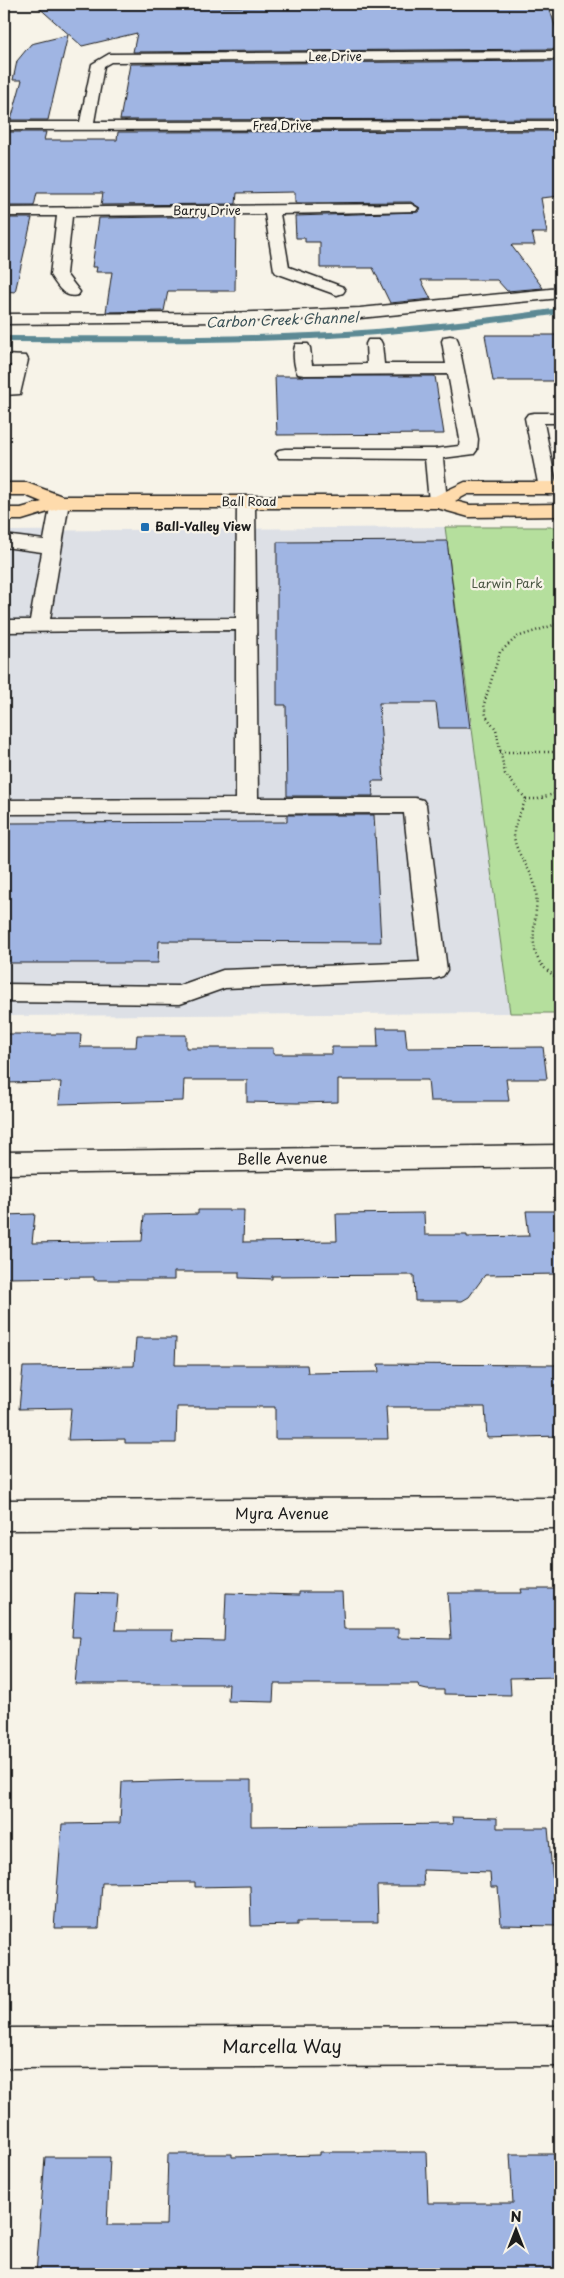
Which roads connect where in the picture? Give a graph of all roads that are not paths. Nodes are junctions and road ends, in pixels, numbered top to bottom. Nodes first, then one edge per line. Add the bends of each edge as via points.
1 (560, 56) edge
2 (4, 126) edge
3 (86, 126) junction
4 (559, 130) edge
5 (411, 208) dead end
6 (272, 211) junction
7 (4, 212) edge
8 (65, 212) junction
9 (337, 290) dead end
10 (72, 292) dead end
11 (560, 293) edge
12 (4, 319) edge
13 (450, 341) dead end
14 (374, 344) dead end
15 (302, 348) dead end
16 (4, 360) edge
17 (456, 369) junction
18 (376, 370) junction
19 (4, 390) edge
20 (560, 418) edge
21 (286, 454) dead end
22 (434, 454) junction
23 (554, 488) edge
24 (4, 489) edge
25 (60, 502) junction
26 (246, 502) junction
27 (438, 502) junction
28 (560, 510) edge
29 (4, 514) edge
30 (4, 540) edge
31 (52, 547) junction
32 (247, 624) junction
33 (4, 626) edge
34 (39, 626) junction
35 (247, 806) junction
36 (4, 807) edge
37 (4, 993) edge
38 (560, 1156) edge
39 (4, 1163) edge
40 (560, 1513) edge
41 (4, 1515) edge
42 (560, 2046) edge
43 (4, 2048) edge

1 - 3 street, Lee Drive via 109,58 98,64
2 - 3 street, Fred Drive
3 - 4 street, Fred Drive
5 - 6 street, Barry Drive
6 - 8 street, Barry Drive
6 - 9 street via 282,270
7 - 8 street, Barry Drive
8 - 10 street via 58,275
11 - 12 street via 362,313 231,318
13 - 17 street
14 - 18 street
15 - 18 street via 304,370
16 - 19 street via 20,360 14,390
17 - 18 street
17 - 22 street via 469,439 468,450
20 - 23 street via 534,418
21 - 22 street
22 - 27 street
23 - 27 main road, Ball Road via 464,488
24 - 25 main road, Ball Road via 27,489
25 - 26 main road, Ball Road
25 - 29 main road, Ball Road via 22,514
25 - 31 street
26 - 27 main road, Ball Road
26 - 32 street
27 - 28 main road, Ball Road via 469,511
30 - 31 street
31 - 34 street
32 - 34 street
32 - 35 street
33 - 34 street
35 - 36 street
35 - 37 street via 415,805 434,970 223,979 180,995
38 - 39 street, Belle Avenue
40 - 41 street, Myra Avenue
42 - 43 street, Marcella Way

